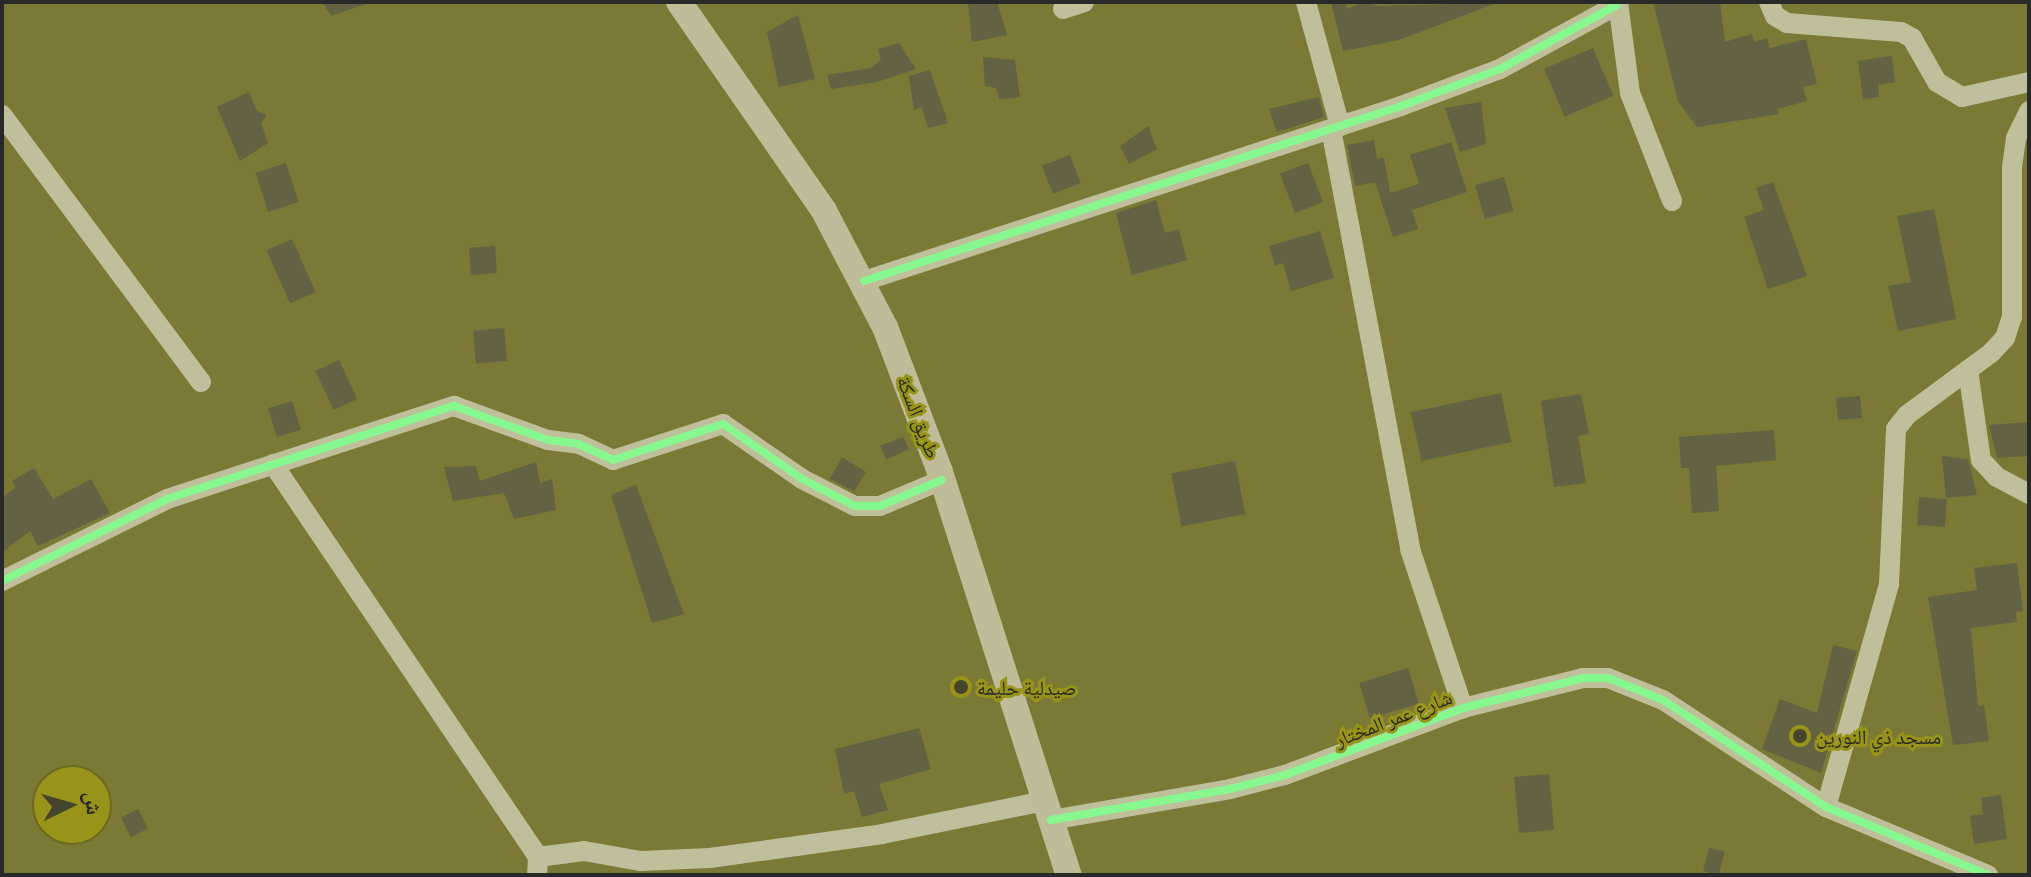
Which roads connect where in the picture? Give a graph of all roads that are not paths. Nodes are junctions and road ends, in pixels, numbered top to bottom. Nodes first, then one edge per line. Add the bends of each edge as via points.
1 (679, 2) edge
2 (1084, 2) edge
3 (1306, 2) edge
4 (1769, 2) edge
5 (1618, 3) edge
6 (1063, 9) dead end
7 (2029, 82) edge
8 (2029, 111) edge
9 (2, 115) edge
10 (1335, 127) junction
11 (2020, 169) edge
12 (1672, 201) dead end
13 (864, 281) junction
14 (1968, 370) junction
15 (201, 382) dead end
16 (273, 464) junction
17 (942, 480) junction
18 (2029, 494) edge
19 (2, 581) edge
20 (1463, 708) junction
21 (1826, 807) junction
22 (1048, 810) junction
23 (537, 866) edge
24 (1069, 875) edge
25 (1988, 875) edge

1 - 13 main road, طريق السكة via 772,133
2 - 6 street
3 - 10 street
4 - 7 street via 1775,16 1787,23 1901,32 1912,38 1947,92 1962,97
5 - 10 street via 1500,69
5 - 12 street via 1630,93
8 - 11 street via 2016,138
9 - 15 street
10 - 13 street
10 - 20 street via 1410,549
11 - 14 street via 2012,317 2005,338
13 - 17 main road, طريق السكة
14 - 18 street via 1981,460 1997,477
14 - 21 street via 1896,429 1889,584
16 - 17 street via 454,406 548,440 579,444 613,460 723,424 802,479 855,506 880,506
16 - 19 street via 167,499
16 - 23 street
17 - 22 main road, طريق السكة
20 - 21 street, شارع عمر المختار via 1583,678 1608,678 1663,700
20 - 22 street, شارع عمر المختار via 1285,775
21 - 25 street, شارع عمر المختار
22 - 23 street, شارع عمر المختار via 710,858 641,861 584,851
22 - 24 main road, طريق السكة

